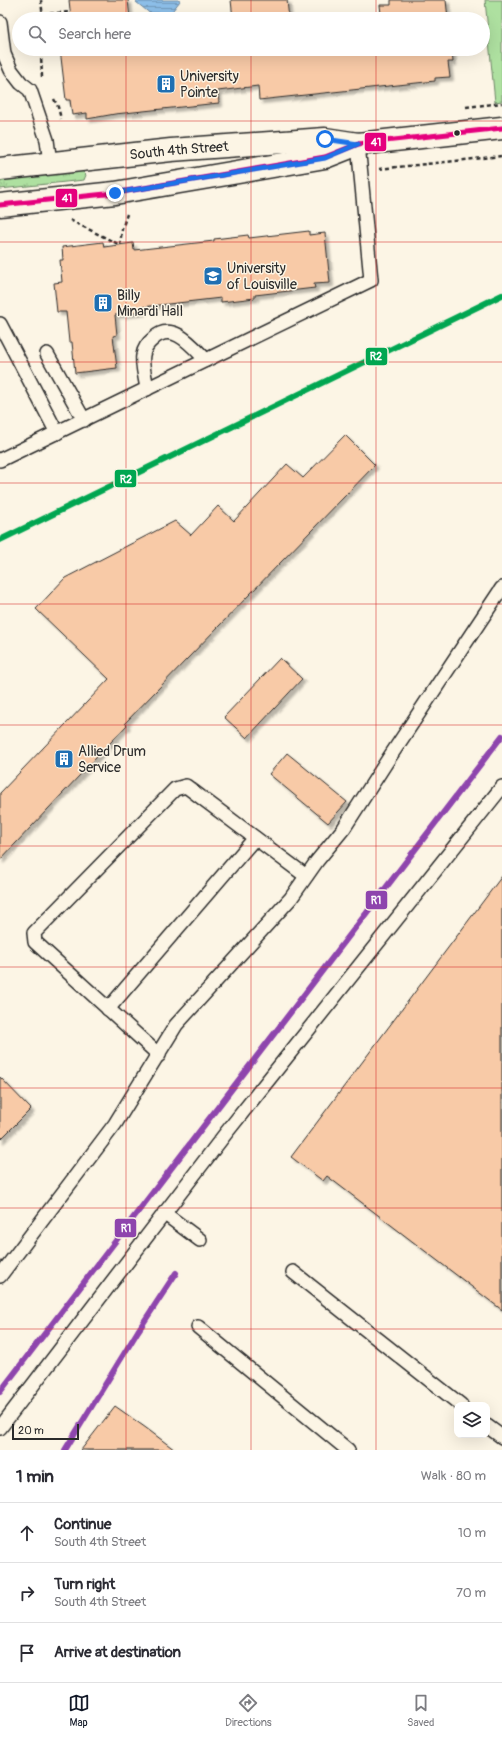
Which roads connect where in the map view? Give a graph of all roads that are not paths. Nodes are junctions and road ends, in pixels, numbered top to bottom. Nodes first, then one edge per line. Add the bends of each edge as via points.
1 (0, 22) edge
2 (502, 128) edge
3 (358, 144) junction
4 (50, 163) junction
5 (0, 169) edge
6 (0, 205) edge
7 (0, 324) edge
8 (47, 354) dead end
9 (206, 360) junction
10 (148, 389) junction
11 (84, 420) junction
12 (57, 433) junction
13 (0, 460) edge
14 (502, 588) edge
15 (502, 787) edge
16 (255, 838) junction
17 (306, 876) junction
18 (108, 1009) junction
19 (159, 1055) junction
20 (164, 1213) junction
21 (200, 1240) dead end
22 (293, 1272) dead end
23 (0, 1276) edge
24 (198, 1327) dead end
25 (457, 1402) edge
26 (0, 1428) edge
27 (490, 1428) edge
28 (502, 1438) edge
29 (348, 1450) edge

1 - 4 lane via 4,54 14,74 30,90 47,140
2 - 3 main road, South 4th Street
3 - 4 main road, South 4th Street via 325,139 171,150
3 - 6 main road, South 4th Street via 325,158 115,193
3 - 9 lane via 371,280
4 - 5 main road, South 4th Street
7 - 12 lane
8 - 11 lane
9 - 10 lane
9 - 10 lane via 185,339 177,334 165,332 154,338 142,355
10 - 11 lane
11 - 12 lane
12 - 13 lane
14 - 17 lane via 344,828
15 - 20 lane
16 - 17 lane
16 - 18 lane
16 - 18 lane via 186,786 175,789 34,933 35,942
17 - 19 lane via 290,898 176,1025
18 - 19 lane
19 - 23 lane via 115,1124
20 - 21 lane
20 - 26 lane
22 - 25 lane
24 - 29 lane
27 - 28 lane

